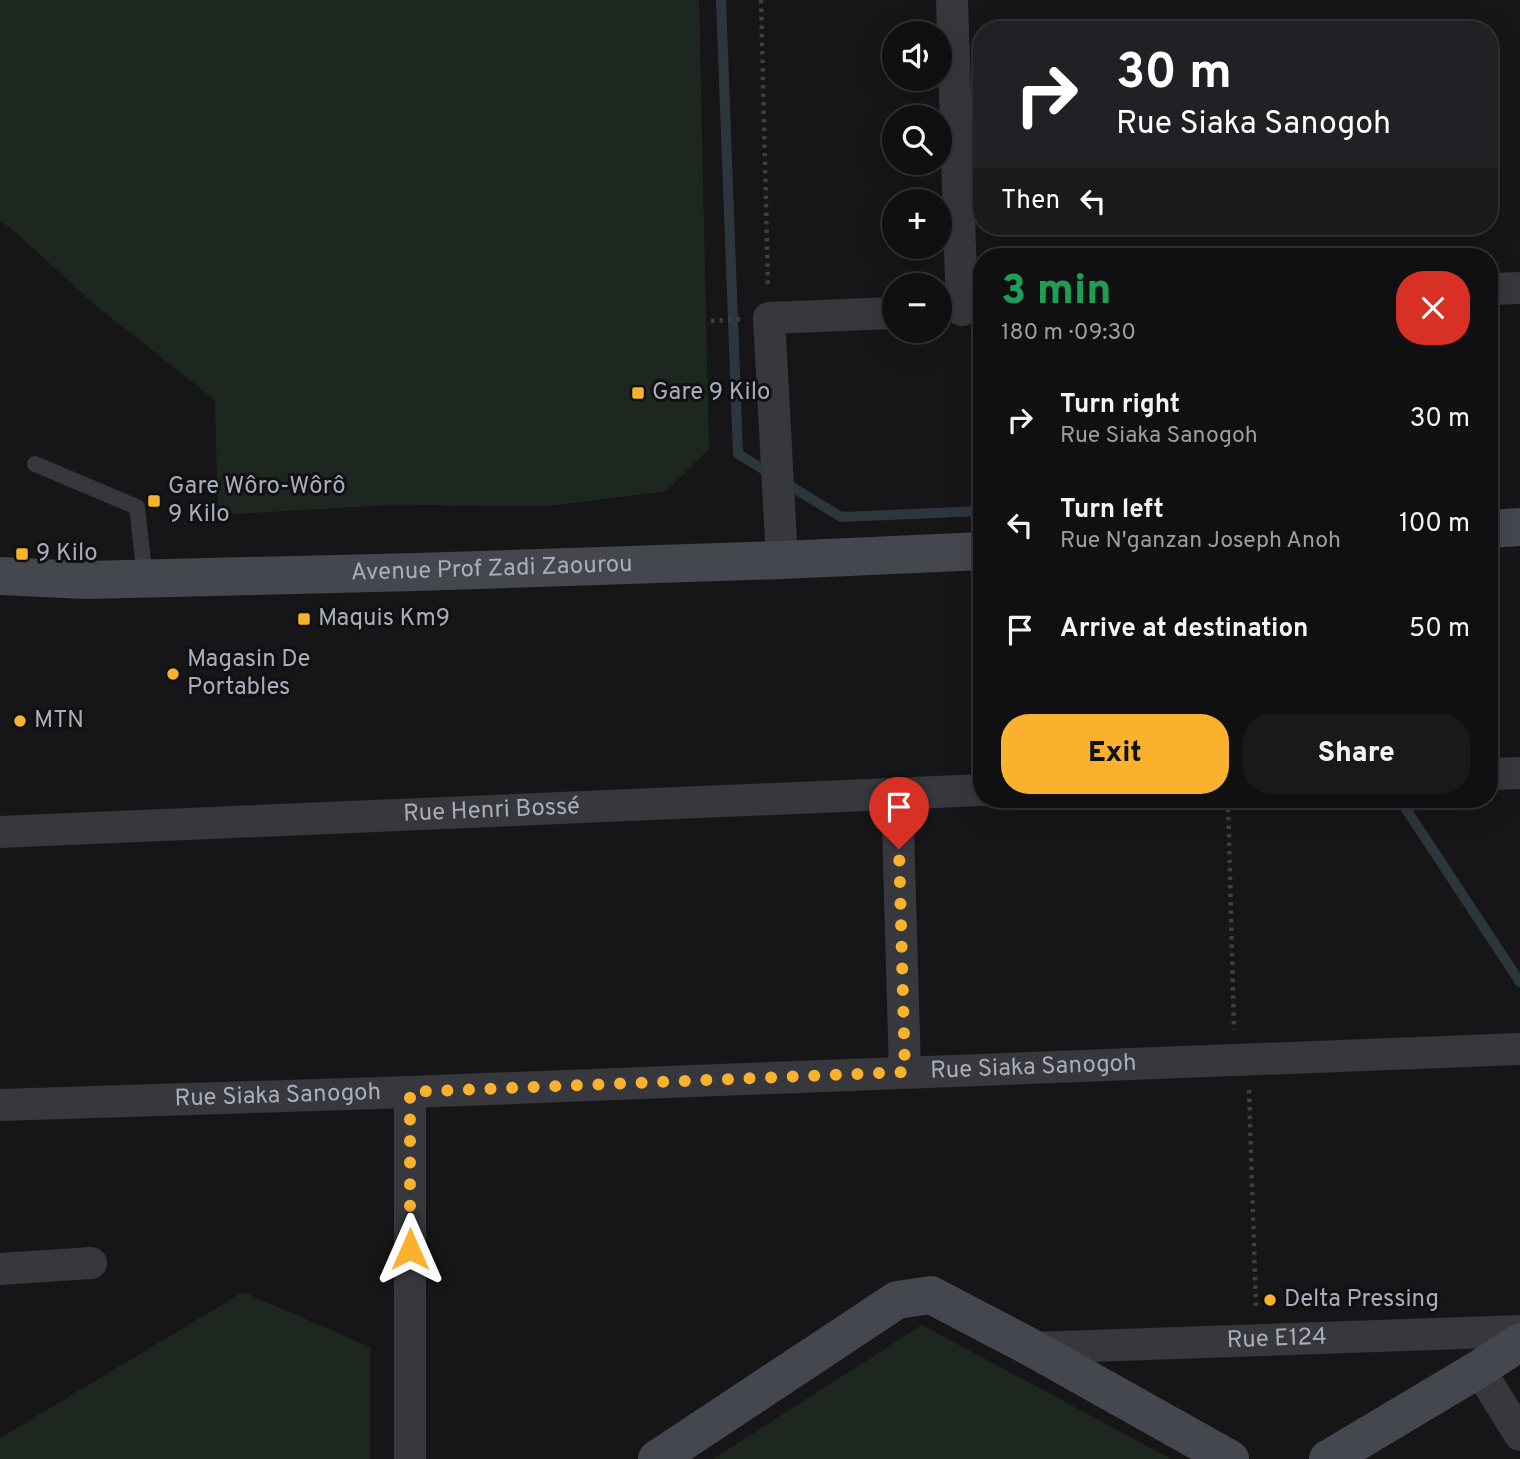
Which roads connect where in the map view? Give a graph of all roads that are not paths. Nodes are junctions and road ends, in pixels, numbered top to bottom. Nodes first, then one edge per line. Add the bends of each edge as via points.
1 (952, 0) edge
2 (972, 0) edge
3 (1520, 288) edge
4 (1498, 289) edge
5 (961, 310) edge
6 (882, 313) edge
7 (35, 464) dead end
8 (1520, 527) edge
9 (1498, 528) edge
10 (973, 551) edge
11 (782, 559) junction
12 (0, 576) edge
13 (145, 579) junction
14 (1520, 773) edge
15 (1498, 774) edge
16 (973, 790) edge
17 (897, 793) junction
18 (0, 832) edge
19 (1520, 1049) edge
20 (905, 1072) junction
21 (410, 1092) junction
22 (0, 1105) edge
23 (91, 1263) dead end
24 (0, 1269) edge
25 (1520, 1331) edge
26 (1520, 1342) edge
27 (1032, 1348) junction
28 (1479, 1368) junction
29 (1520, 1434) edge
30 (411, 1459) edge
31 (657, 1459) edge
32 (1230, 1459) edge
33 (1328, 1459) edge

1 - 2 street
1 - 5 street
3 - 4 street
6 - 11 street via 769,318
7 - 13 lane via 136,507
8 - 9 main road
10 - 11 main road, Avenue Prof Zadi Zaourou
11 - 13 main road, Avenue Prof Zadi Zaourou
12 - 13 main road, Avenue Prof Zadi Zaourou
14 - 15 street
16 - 17 street, Rue Henri Bossé
17 - 18 street, Rue Henri Bossé
17 - 20 street
19 - 20 street, Rue Siaka Sanogoh
20 - 21 street, Rue Siaka Sanogoh
21 - 22 street, Rue Siaka Sanogoh
21 - 30 street
23 - 24 street
25 - 27 street, Rue E124
26 - 28 main road
27 - 31 main road via 931,1295 897,1300
27 - 32 main road
28 - 29 street
28 - 33 main road

